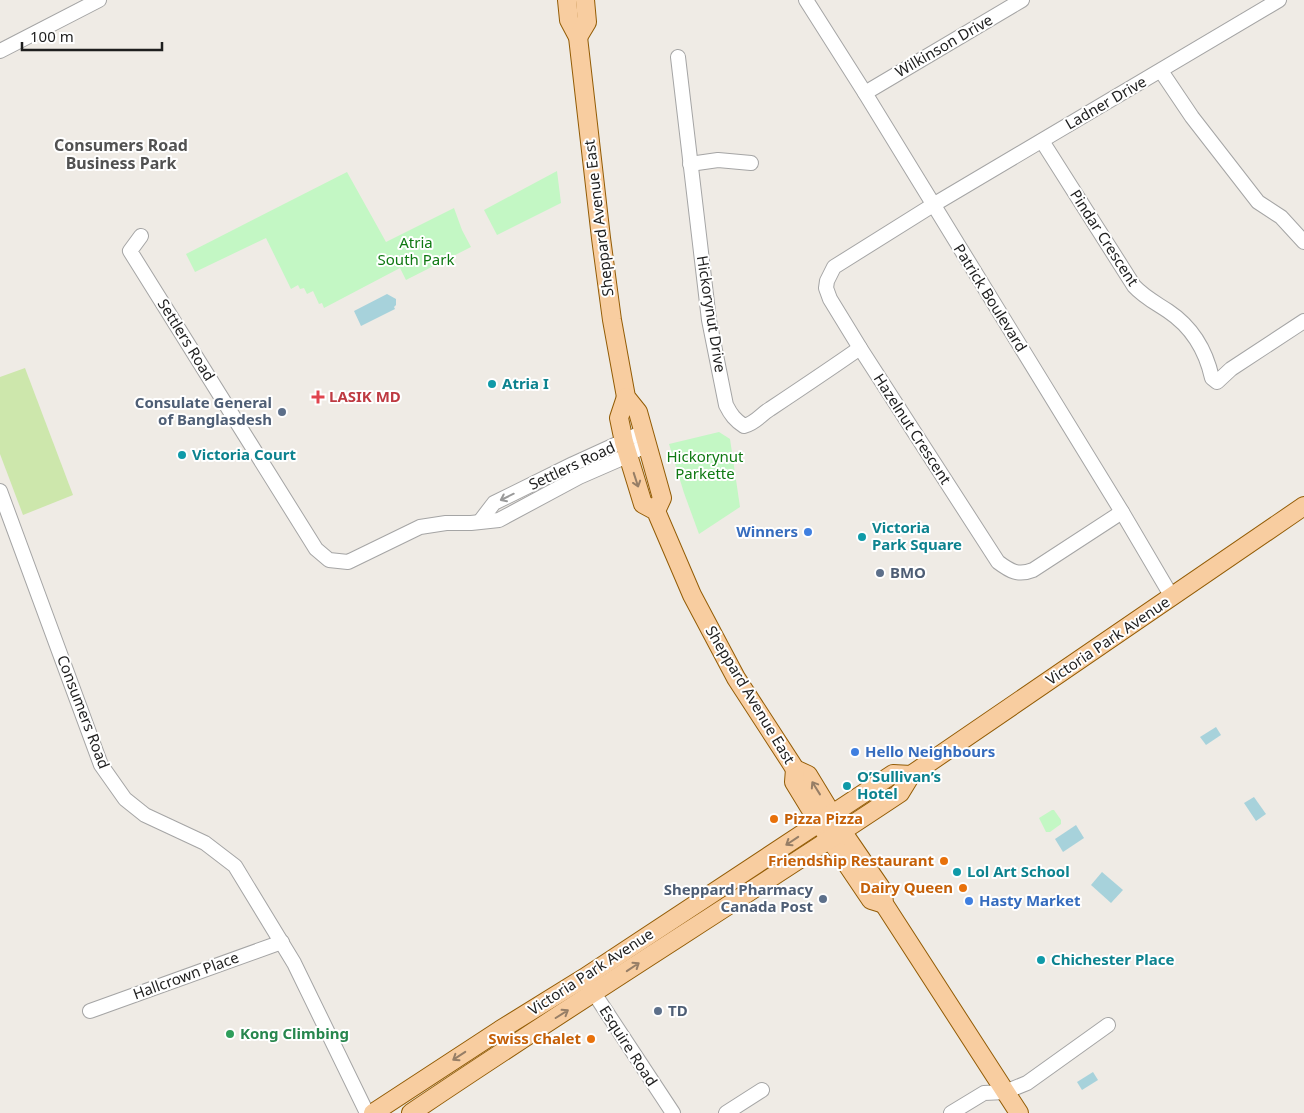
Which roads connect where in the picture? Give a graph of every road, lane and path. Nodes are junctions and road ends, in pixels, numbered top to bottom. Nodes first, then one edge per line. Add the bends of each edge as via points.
1 (99, 0) edge
2 (567, 0) edge
3 (585, 0) edge
4 (806, 0) edge
5 (1022, 0) edge
6 (1279, 0) edge
7 (578, 37) junction
8 (0, 51) edge
9 (678, 57) dead end
10 (1161, 71) junction
11 (865, 93) junction
12 (1042, 141) junction
13 (751, 163) dead end
14 (690, 164) junction
15 (932, 204) junction
16 (141, 236) dead end
17 (1304, 242) edge
18 (1304, 321) edge
19 (860, 348) junction
20 (626, 398) junction
21 (644, 439) junction
22 (626, 449) junction
23 (0, 491) edge
24 (1304, 506) edge
25 (656, 511) junction
26 (1122, 512) junction
27 (1172, 597) junction
28 (911, 775) junction
29 (825, 818) junction
30 (836, 835) junction
31 (282, 942) junction
32 (584, 978) junction
33 (594, 994) junction
34 (90, 1011) dead end
35 (1108, 1025) dead end
36 (762, 1090) dead end
37 (1005, 1092) junction
38 (367, 1113) edge
39 (373, 1113) edge
40 (411, 1113) edge
41 (673, 1113) edge
42 (726, 1113) edge
43 (951, 1113) edge
44 (1019, 1113) edge

1 - 8 street
2 - 7 main road, Sheppard Avenue East via 569,20
3 - 7 main road, Sheppard Avenue East via 587,22
4 - 11 street, Patrick Boulevard
5 - 11 street, Wilkinson Drive
6 - 10 street, Ladner Drive
7 - 20 main road, Sheppard Avenue East via 602,247
9 - 14 street, Hickorynut Drive
10 - 12 street, Ladner Drive
10 - 17 street via 1258,202 1281,217
11 - 15 street, Patrick Boulevard
12 - 15 street, Ladner Drive
12 - 18 street, Pindar Crescent via 1134,286 1144,297 1188,326 1205,356 1212,378 1217,382 1231,369
13 - 14 street via 718,160
14 - 19 street, Hickorynut Drive via 709,320 726,405 734,418 744,426 751,424
15 - 19 street, Hazelnut Crescent via 834,267 830,274 826,288 830,299
15 - 26 street, Patrick Boulevard
16 - 22 street, Settlers Road via 130,251 316,550 329,560 348,562 420,527 481,520 494,503 573,464
19 - 26 street, Hazelnut Crescent via 998,562 1009,570 1024,574 1033,570
20 - 21 main road, Sheppard Avenue East via 638,412
20 - 22 main road, Sheppard Avenue East via 619,418
21 - 22 street, Settlers Road
21 - 25 main road, Sheppard Avenue East via 662,498
22 -> 25 main road, Sheppard Avenue East via 644,504
23 - 31 street, Consumers Road via 100,765 125,799 145,815 205,843 235,866
24 - 27 main road, Victoria Park Avenue
25 - 29 main road, Sheppard Avenue East via 692,595 736,678 795,769 808,774
26 - 27 street, Patrick Boulevard
27 - 28 main road, Victoria Park Avenue
28 - 29 main road, Victoria Park Avenue via 893,774
28 - 30 main road, Victoria Park Avenue via 900,792
29 - 30 main road, Sheppard Avenue East
29 -> 32 main road, Victoria Park Avenue
33 -> 30 main road, Victoria Park Avenue
30 - 37 main road, Sheppard Avenue East via 871,900 884,904
31 - 34 street, Hallcrown Place
31 - 38 street, Consumers Road
32 - 33 street, Esquire Road
32 -> 39 main road, Victoria Park Avenue
40 -> 33 main road, Victoria Park Avenue
33 - 41 street, Esquire Road
35 - 37 street via 1028,1083
36 - 42 street
37 - 43 street via 984,1093
37 - 44 main road, Sheppard Avenue East

